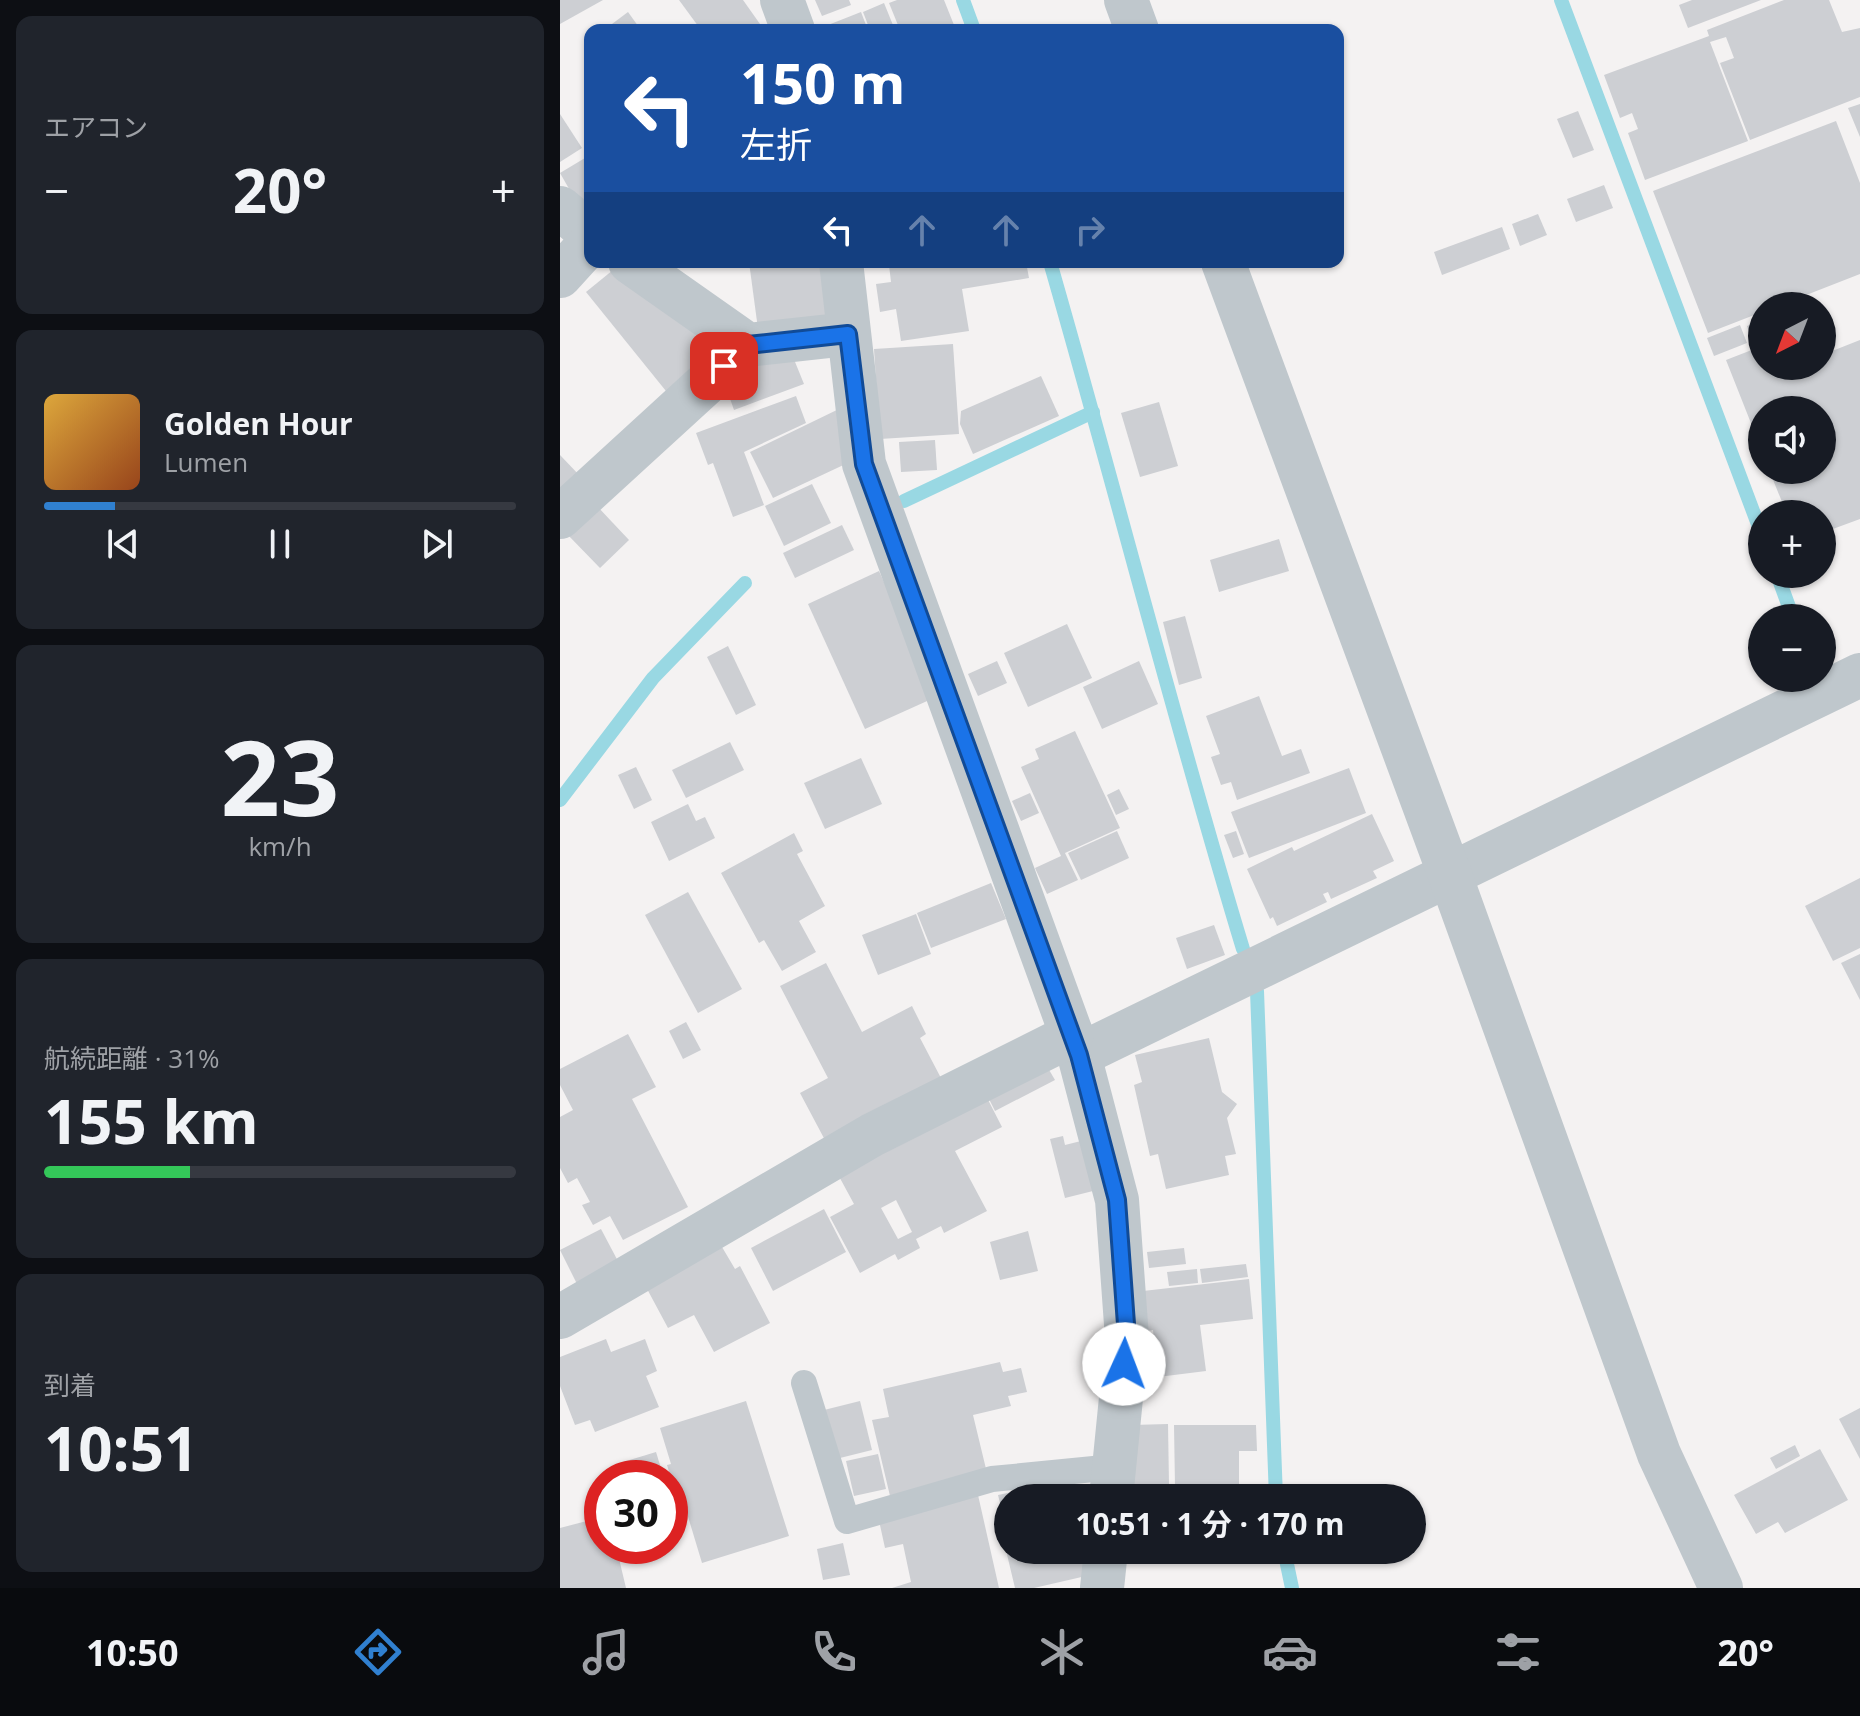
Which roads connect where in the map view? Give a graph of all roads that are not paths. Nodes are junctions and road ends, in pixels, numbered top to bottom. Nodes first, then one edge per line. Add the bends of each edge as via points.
1 (782, 0) edge
2 (1126, 0) edge
3 (791, 24) edge
4 (1135, 24) edge
5 (560, 208) edge
6 (584, 228) edge
7 (584, 250) edge
8 (639, 268) edge
9 (842, 268) edge
10 (1225, 268) edge
11 (560, 276) edge
12 (848, 334) junction
13 (748, 345) junction
14 (560, 517) edge
15 (1860, 675) edge
16 (1450, 875) junction
17 (1076, 1045) junction
18 (560, 1317) edge
19 (804, 1383) dead end
20 (1113, 1483) edge
21 (1105, 1564) edge
22 (1102, 1588) edge
23 (1721, 1588) edge

1 - 3 street
2 - 4 street
5 - 6 street
7 - 11 street
8 - 13 street
9 - 12 street
10 - 16 street
12 - 13 street
12 - 17 street via 864,464
13 - 14 street
15 - 16 street
16 - 17 street
16 - 23 street via 1659,1454
17 - 18 street via 872,1135
17 - 20 street via 1117,1200 1127,1338
19 - 20 lane via 847,1521 992,1479
21 - 22 street

